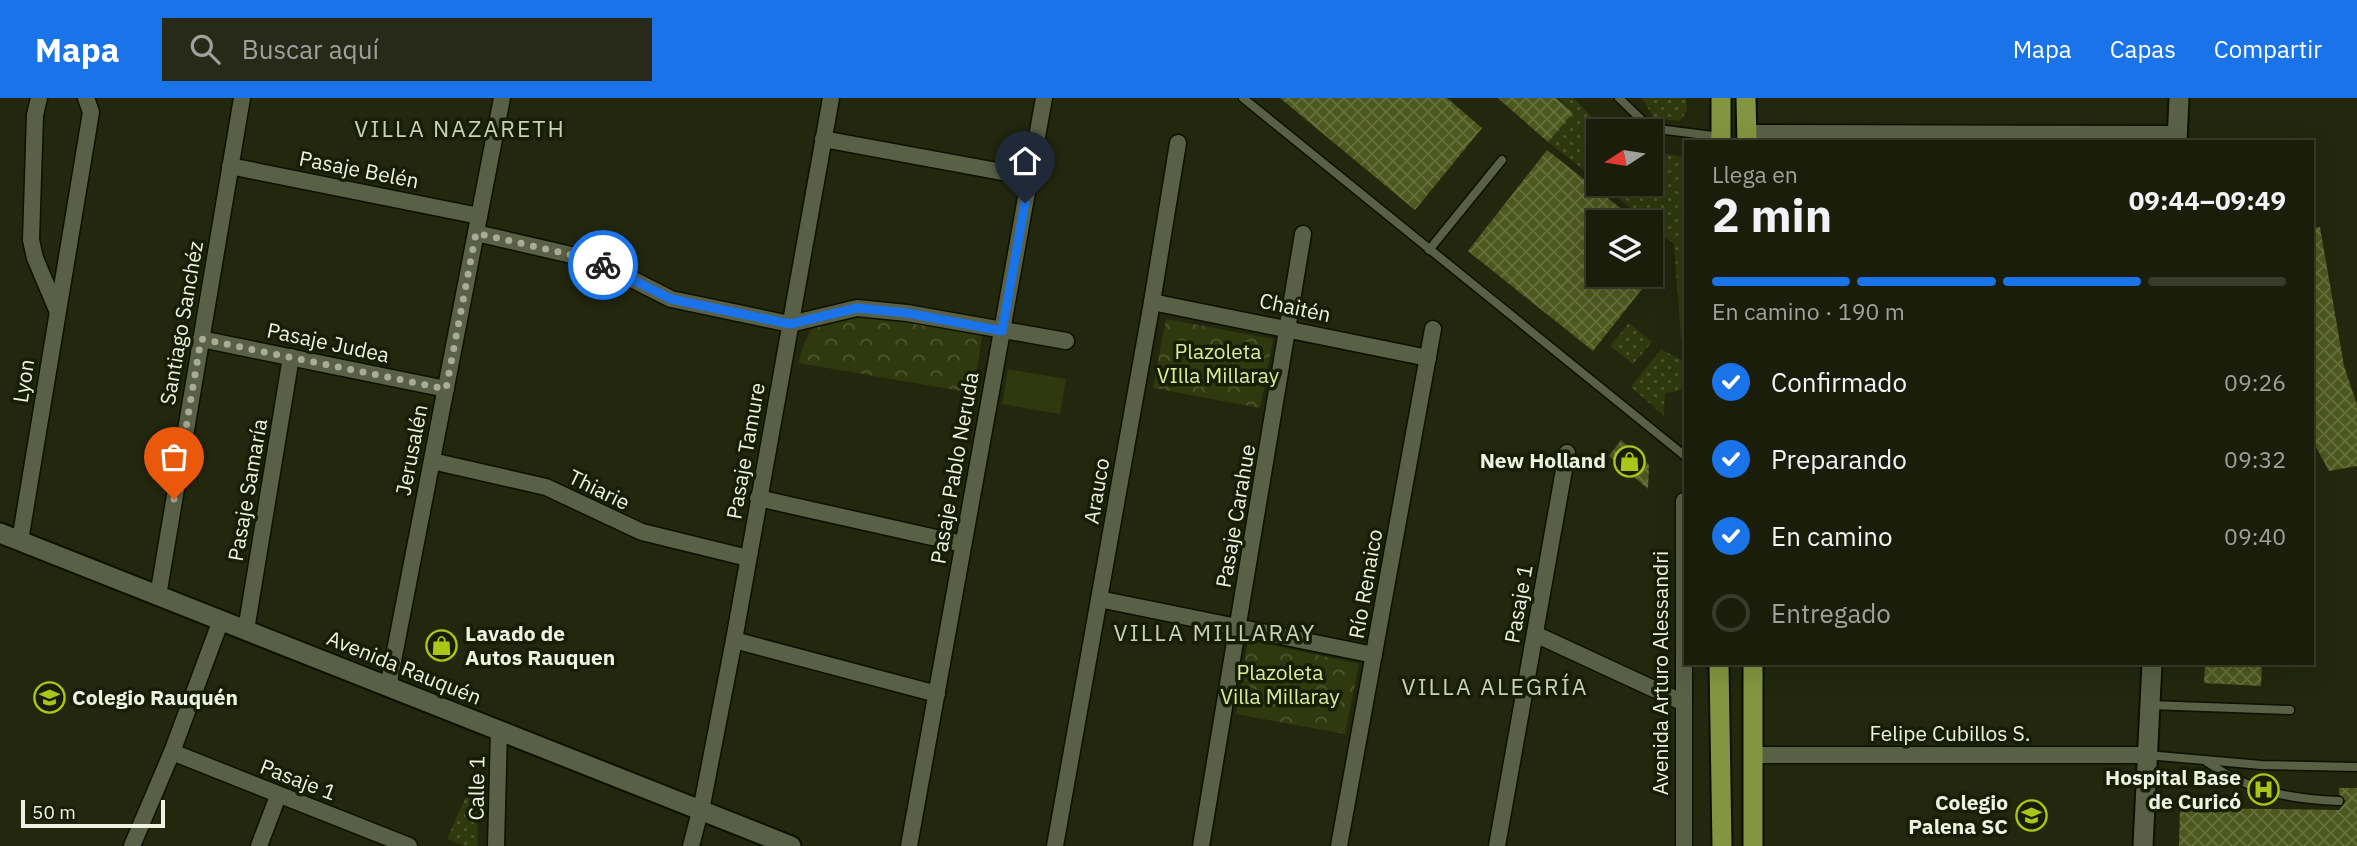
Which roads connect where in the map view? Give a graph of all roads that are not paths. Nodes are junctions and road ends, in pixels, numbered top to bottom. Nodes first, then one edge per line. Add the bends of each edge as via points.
1 (39, 98) edge
2 (86, 98) edge
3 (242, 98) edge
4 (502, 98) edge
5 (831, 98) edge
6 (1044, 98) edge
7 (1243, 98) edge
8 (1619, 98) edge
9 (1721, 98) edge
10 (1746, 98) edge
11 (2179, 98) edge
12 (1746, 138) edge
13 (2177, 138) edge
14 (823, 139) junction
15 (1721, 139) edge
16 (1178, 143) dead end
17 (1502, 160) dead end
18 (230, 166) junction
19 (1030, 177) junction
20 (479, 216) junction
21 (476, 233) junction
22 (1303, 234) dead end
23 (1430, 250) junction
24 (1152, 302) junction
25 (57, 312) junction
26 (790, 324) junction
27 (1289, 328) junction
28 (1433, 329) dead end
29 (1002, 331) junction
30 (201, 339) junction
31 (1066, 341) dead end
32 (292, 356) junction
33 (1428, 358) junction
34 (446, 389) junction
35 (1567, 453) dead end
36 (1684, 455) edge
37 (432, 461) junction
38 (758, 498) junction
39 (1684, 501) edge
40 (0, 533) edge
41 (20, 541) junction
42 (963, 544) junction
43 (748, 558) junction
44 (158, 596) junction
45 (1099, 599) junction
46 (221, 620) junction
47 (1238, 627) junction
48 (246, 631) junction
49 (1535, 634) junction
50 (734, 640) junction
51 (1374, 655) junction
52 (1719, 665) edge
53 (1753, 665) edge
54 (2152, 665) edge
55 (388, 687) junction
56 (937, 694) junction
57 (1684, 703) junction
58 (2150, 705) junction
59 (2290, 710) dead end
60 (499, 730) junction
61 (172, 752) junction
62 (1753, 755) junction
63 (2147, 755) junction
64 (2205, 760) junction
65 (2357, 767) edge
66 (278, 796) junction
67 (2339, 801) dead end
68 (701, 811) junction
69 (385, 842) edge
70 (132, 846) edge
71 (259, 846) edge
72 (409, 846) edge
73 (496, 846) edge
74 (691, 846) edge
75 (791, 846) edge
76 (909, 846) edge
77 (1055, 846) edge
78 (1201, 846) edge
79 (1339, 846) edge
80 (1497, 846) edge
81 (1684, 846) edge
82 (1722, 846) edge
83 (1754, 846) edge
84 (2143, 846) edge

1 - 25 street via 32,240
2 - 25 street, Lyon via 91,112
3 - 18 street, Santiago Sanchéz
4 - 20 street, Jerusalén
5 - 14 street, Pasaje Tamure
6 - 19 street, Pasaje Pablo Neruda
7 - 23 lane
8 - 15 lane via 1650,128
9 - 15 main road
10 - 12 main road
11 - 13 main road
12 - 13 street
14 - 19 street
14 - 26 street, Pasaje Tamure
16 - 24 street, Arauco
17 - 23 lane
18 - 20 street, Pasaje Belén
18 - 30 street, Santiago Sanchéz
19 - 29 street, Pasaje Pablo Neruda
20 - 21 street, Jerusalén
21 - 26 street via 606,266 671,299
21 - 34 street, Jerusalén
22 - 27 street, Pasaje Carahue
23 - 36 lane
24 - 27 street, Chaitén
24 - 45 street, Arauco
25 - 41 street, Lyon
26 - 29 street via 857,308
26 - 38 street, Pasaje Tamure
27 - 33 street, Chaitén
27 - 47 street, Pasaje Carahue
28 - 33 street, Río Renaico
29 - 31 street
29 - 42 street, Pasaje Pablo Neruda
30 - 32 street, Pasaje Judea
30 - 44 street, Santiago Sanchéz
32 - 34 street, Pasaje Judea
32 - 48 street, Pasaje Samaría
33 - 51 street, Río Renaico
34 - 37 street, Jerusalén
35 - 49 street, Pasaje 1
37 - 43 street, Thiarie via 546,487 642,532
37 - 55 street, Jerusalén
38 - 42 street
38 - 43 street, Pasaje Tamure
39 - 57 street, Avenida Arturo Alessandri
40 - 41 main road, Avenida Rauquén
41 - 44 main road, Avenida Rauquén
42 - 56 street, Pasaje Pablo Neruda
43 - 50 street, Pasaje Tamure
44 - 46 main road, Avenida Rauquén
45 - 47 street
45 - 77 street, Arauco
46 - 48 main road, Avenida Rauquén
46 - 61 street
47 - 51 street
47 - 78 street, Pasaje Carahue
48 - 55 main road, Avenida Rauquén
49 - 57 street
49 - 80 street, Pasaje 1
50 - 56 street
50 - 68 street, Pasaje Tamure
51 - 79 street, Río Renaico
52 - 82 main road
53 - 62 main road
54 - 58 main road
55 - 60 main road, Avenida Rauquén
56 - 76 street, Pasaje Pablo Neruda
57 - 81 street, Avenida Arturo Alessandri
58 - 59 lane
58 - 63 main road
60 - 68 main road, Avenida Rauquén
60 - 73 street, Calle 1
61 - 66 street, Pasaje 1
61 - 70 street
62 - 63 street, Felipe Cubillos S.
62 - 83 main road
63 - 64 lane
63 - 84 main road
64 - 65 lane
64 - 67 lane via 2235,780 2270,793
66 - 69 street, Pasaje 1
66 - 71 street
68 - 74 street, Pasaje Tamure
68 - 75 main road, Avenida Rauquén
69 - 72 street, Pasaje 1

